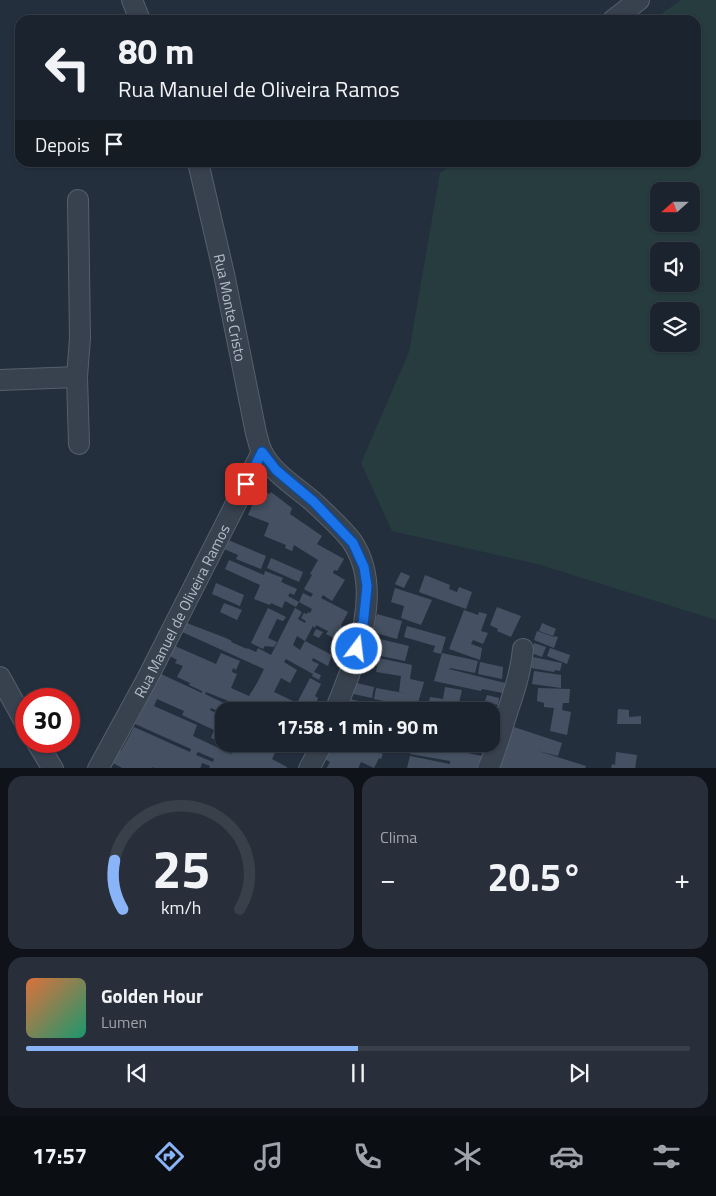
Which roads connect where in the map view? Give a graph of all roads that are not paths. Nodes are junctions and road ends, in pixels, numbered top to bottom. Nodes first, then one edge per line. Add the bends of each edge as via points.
1 (132, 0) edge
2 (639, 0) edge
3 (138, 15) edge
4 (620, 15) edge
5 (199, 167) edge
6 (78, 200) dead end
7 (77, 377) junction
8 (0, 380) edge
9 (80, 444) dead end
10 (262, 452) junction
11 (522, 649) dead end
12 (0, 677) edge
13 (338, 702) edge
14 (15, 704) edge
15 (318, 752) edge
16 (44, 753) edge
17 (53, 768) edge
18 (98, 768) edge
19 (309, 768) edge
20 (488, 768) edge

1 - 3 street
2 - 4 street
5 - 10 street, Rua Monte Cristo
6 - 7 street via 80,338
7 - 8 street
7 - 9 street
10 - 13 street via 276,470 314,502 353,543 364,567 367,586 362,635
10 - 18 street, Rua Manuel de Oliveira Ramos
11 - 20 street via 515,691
12 - 14 street
15 - 19 street
16 - 17 street

